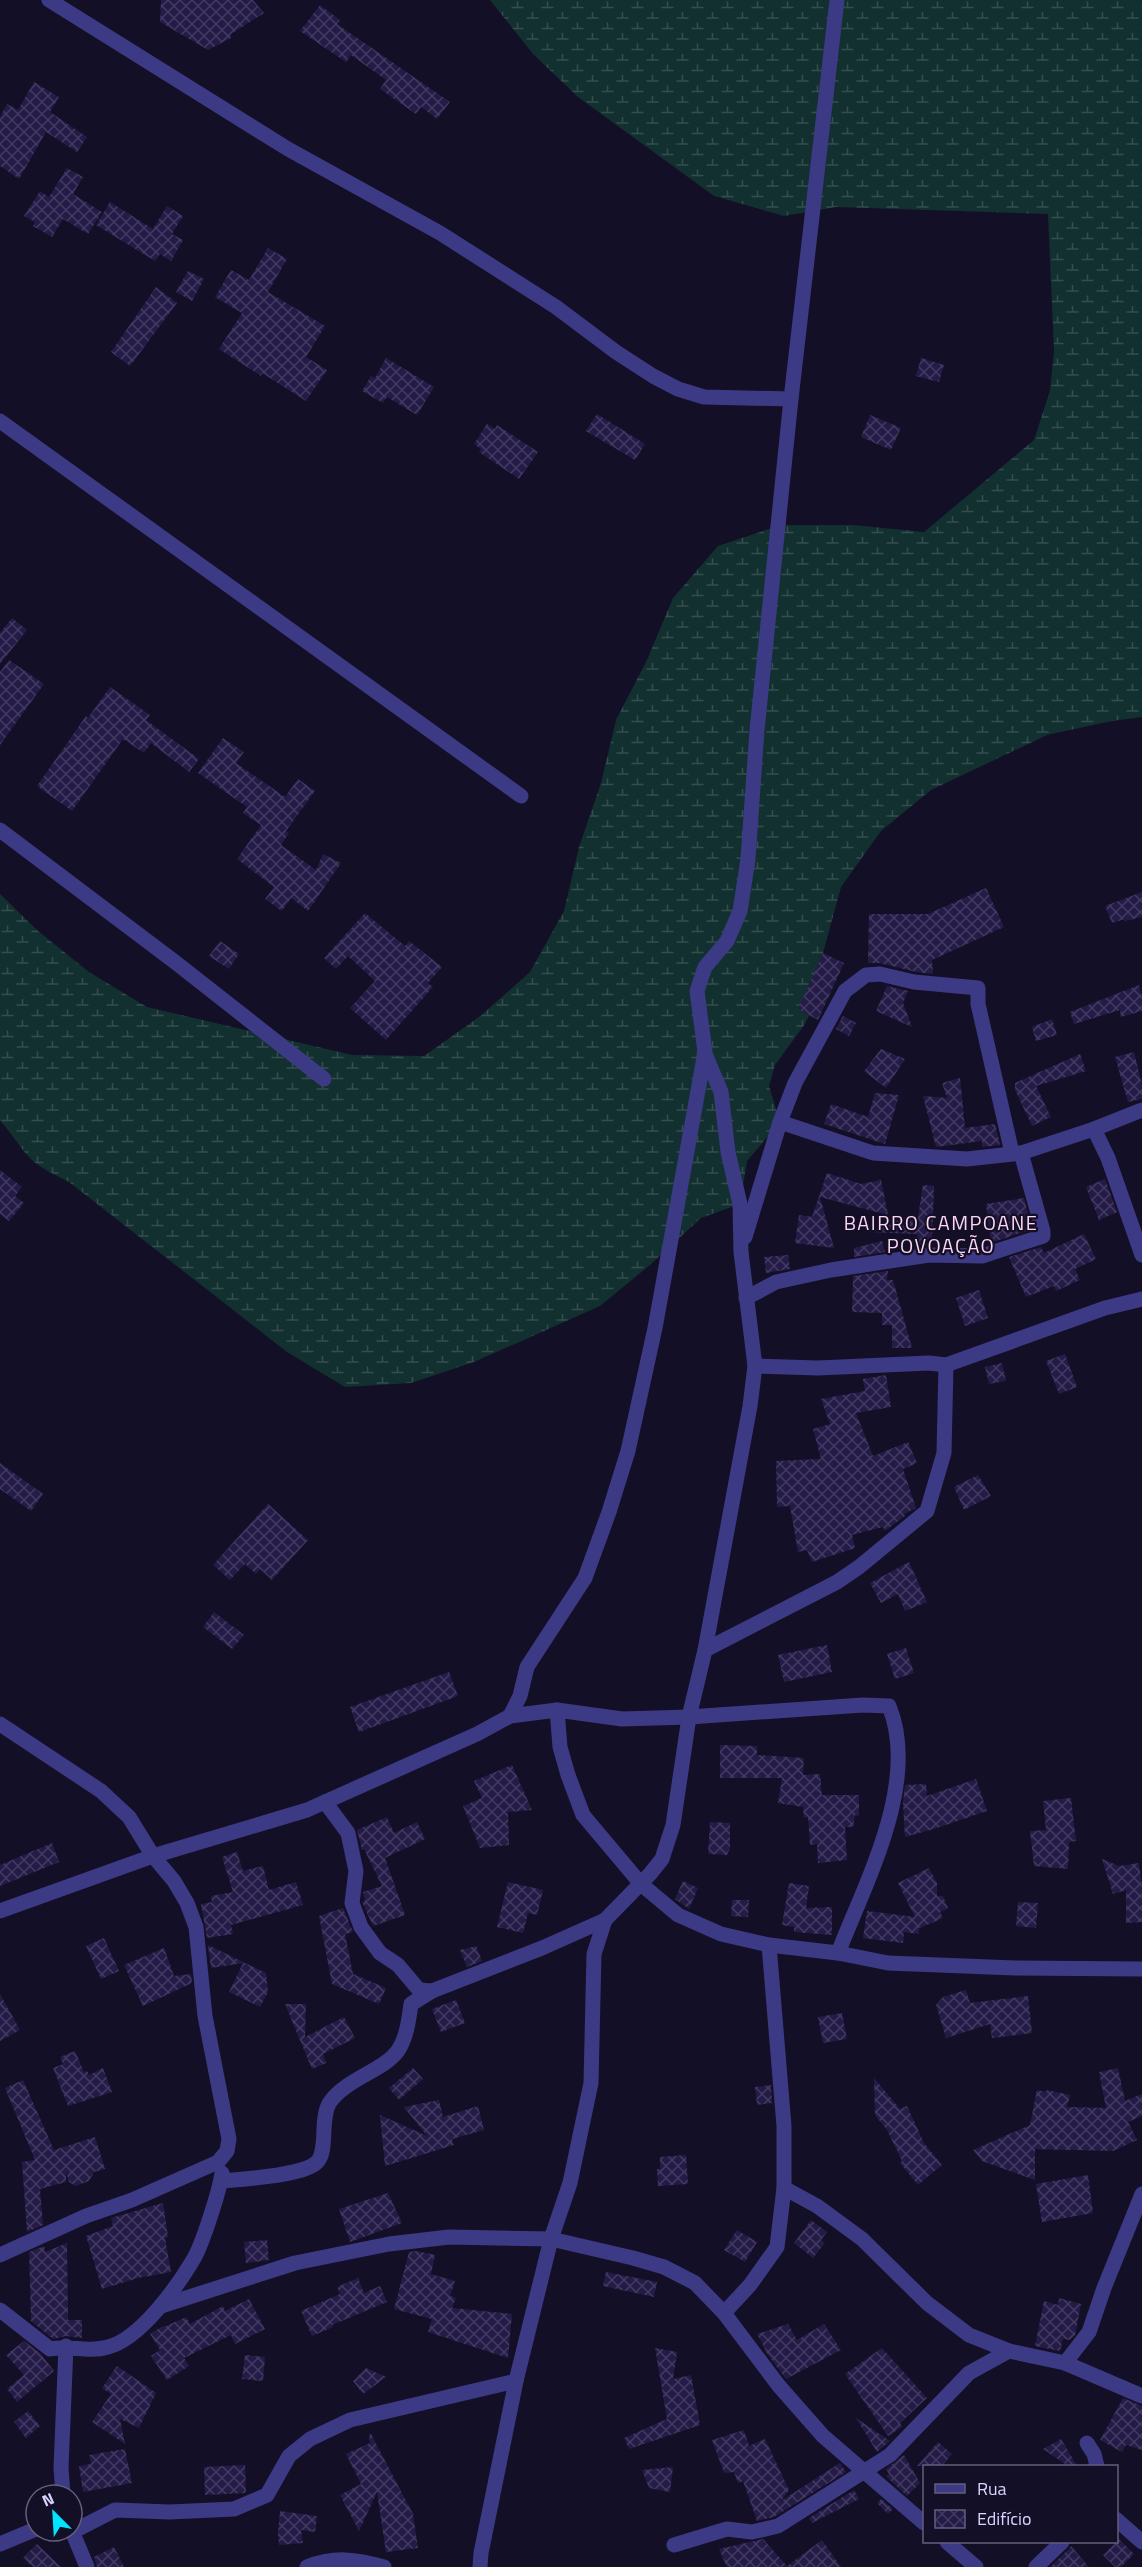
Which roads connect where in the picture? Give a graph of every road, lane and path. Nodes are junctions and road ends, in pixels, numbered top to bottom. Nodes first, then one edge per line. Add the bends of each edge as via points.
1 (49, 0) edge
2 (837, 0) edge
3 (791, 399) junction
4 (0, 421) edge
5 (521, 796) dead end
6 (0, 830) edge
7 (705, 1052) junction
8 (324, 1079) dead end
9 (1142, 1110) edge
10 (780, 1122) junction
11 (1094, 1129) junction
12 (1016, 1153) junction
13 (741, 1252) junction
14 (1142, 1255) edge
15 (746, 1298) junction
16 (1142, 1299) edge
17 (946, 1365) junction
18 (755, 1366) junction
19 (705, 1650) junction
20 (557, 1710) junction
21 (510, 1716) junction
22 (689, 1718) junction
23 (0, 1724) edge
24 (325, 1802) junction
25 (153, 1856) junction
26 (641, 1884) junction
27 (0, 1911) edge
28 (605, 1920) junction
29 (769, 1945) junction
30 (838, 1953) junction
31 (1142, 1969) edge
32 (432, 1991) junction
33 (224, 2157) junction
34 (221, 2181) junction
35 (784, 2188) junction
36 (1142, 2194) edge
37 (551, 2239) junction
38 (0, 2255) edge
39 (161, 2306) junction
40 (0, 2310) edge
41 (724, 2313) junction
42 (66, 2346) junction
43 (1008, 2351) junction
44 (1065, 2362) junction
45 (516, 2381) junction
46 (1142, 2396) edge
47 (1087, 2443) dead end
48 (1097, 2465) edge
49 (863, 2471) junction
50 (63, 2483) edge
51 (1118, 2521) edge
52 (923, 2522) edge
53 (84, 2525) edge
54 (24, 2534) edge
55 (1142, 2542) edge
56 (77, 2543) edge
57 (949, 2543) edge
58 (1060, 2543) edge
59 (0, 2544) edge
60 (674, 2546) dead end
61 (87, 2567) edge
62 (307, 2567) edge
63 (384, 2567) edge
64 (480, 2567) edge
65 (976, 2567) edge
66 (1036, 2567) edge

1 - 3 street via 288,149 440,233 556,307 653,376 704,397
2 - 3 street
3 - 7 street via 757,730 748,859 740,910 727,941 705,967 697,991
4 - 5 street
6 - 8 street
7 - 13 street via 721,1092 728,1152 740,1204
7 - 21 street via 655,1329 628,1451 585,1578 527,1667
9 - 11 street
10 - 12 street via 873,1153 967,1159
10 - 12 street via 795,1083 845,991 866,975 895,976 914,982 978,987 978,1004
10 - 13 street
11 - 12 street
11 - 14 street
12 - 15 street via 1043,1236 982,1256 928,1255 831,1270 776,1282
13 - 15 street
15 - 18 street
16 - 17 street via 1105,1308
17 - 18 street
17 - 19 street via 944,1453 927,1511 837,1582
18 - 19 street
19 - 22 street
20 - 21 street
20 - 22 street via 622,1719
20 - 26 street via 560,1747 583,1815
21 - 24 street
22 - 26 street via 673,1825 662,1859
22 - 30 street via 889,1706 897,1724 900,1764 891,1813
23 - 25 street via 101,1791 129,1817
24 - 25 street
24 - 32 street via 348,1833 356,1871 352,1903 362,1927 380,1953 398,1965 418,1990
25 - 27 street
25 - 33 street via 178,1888 196,1927 206,2016 229,2139
26 - 28 street
26 - 29 street via 678,1915 722,1934
28 - 32 street
28 - 37 street via 594,1954 591,2083 570,2183
29 - 30 street
29 - 35 street via 784,2126
30 - 31 street via 888,1963
32 - 34 street via 411,2004 399,2049 342,2088 330,2102 325,2112 321,2158 315,2165 281,2174
33 - 34 street
33 - 38 street via 193,2175 86,2216
34 - 39 street via 195,2258
35 - 41 street via 777,2247
35 - 43 street via 862,2239 927,2303 969,2335
36 - 44 street via 1089,2332
37 - 39 street via 449,2237 389,2244 295,2263
37 - 41 street via 664,2266 695,2283
37 - 45 street
39 - 42 street via 128,2337 110,2347 86,2350
40 - 42 street via 50,2349
41 - 49 street via 779,2386 823,2436
42 - 50 street
43 - 44 street
43 - 49 street via 969,2373 890,2455
44 - 46 street
45 - 53 street via 350,2420 310,2439 289,2456 267,2495 234,2509 115,2510
45 - 64 street
47 - 48 street
49 - 52 street
49 - 60 street via 778,2526 752,2532 727,2529
51 - 55 street
54 - 59 street
56 - 61 street
57 - 65 street
58 - 66 street
62 - 63 street via 326,2559

